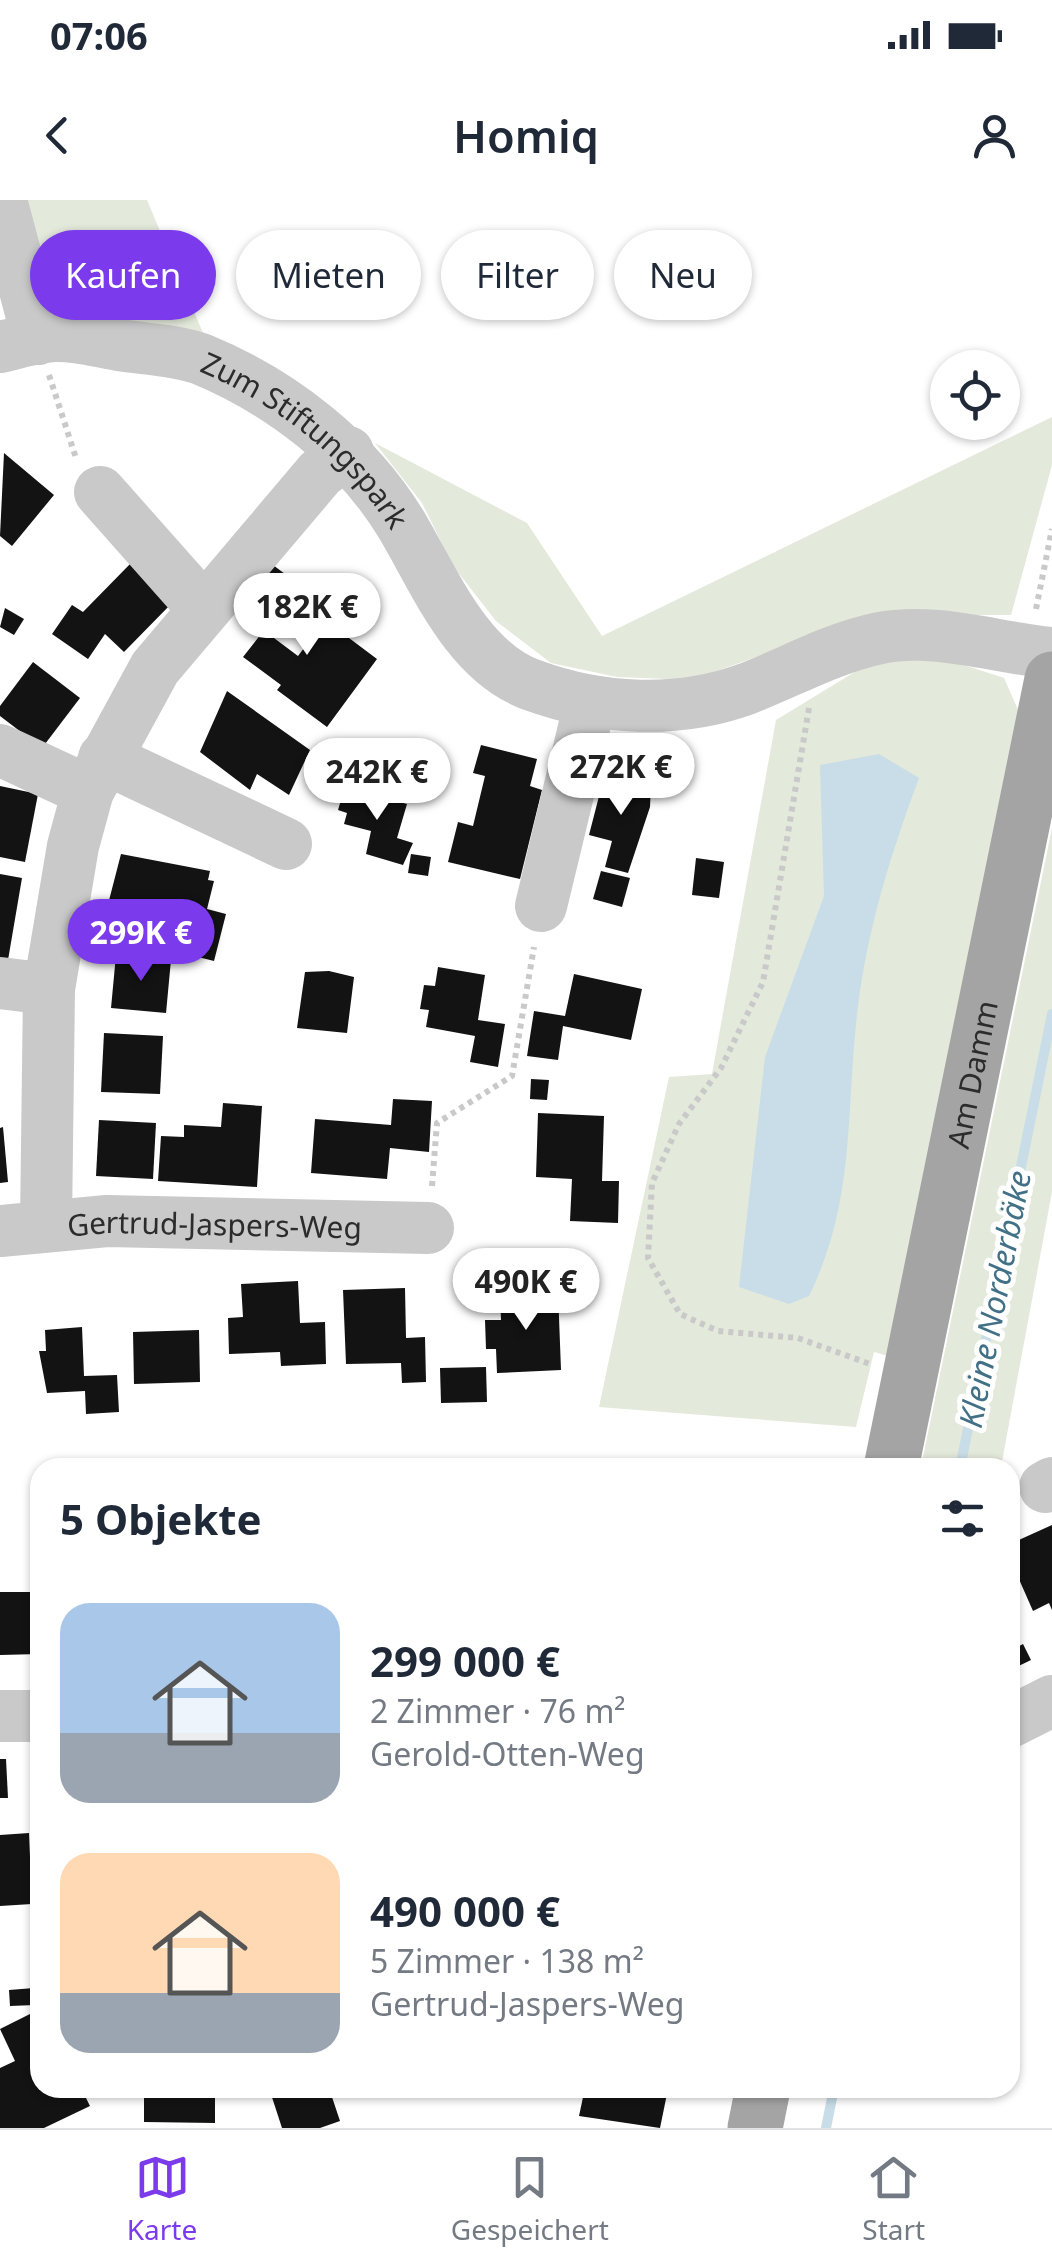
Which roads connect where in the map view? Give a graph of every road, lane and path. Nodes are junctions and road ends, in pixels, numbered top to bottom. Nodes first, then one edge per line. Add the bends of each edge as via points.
1 (0, 200) edge
2 (19, 343) edge
3 (348, 452) junction
4 (100, 492) joint
5 (202, 608) junction
6 (822, 653) junction
7 (1052, 653) edge
8 (1052, 679) edge
9 (590, 703) junction
10 (0, 750) edge
11 (96, 775) junction
12 (286, 844) dead end
13 (541, 906) joint
14 (24, 986) edge
15 (23, 1227) edge
16 (428, 1228) joint
17 (877, 1366) dead end
18 (893, 1458) edge
19 (1052, 1701) edge
20 (0, 1716) edge
21 (30, 1716) edge
22 (1020, 1717) edge
23 (761, 2098) edge
24 (755, 2128) edge

1 - 2 street
2 - 3 street, Zum Stiftungspark via 58,335 198,358 282,403
2 - 4 path
3 - 5 street via 320,473
3 - 9 street, Zum Stiftungspark via 478,647 527,684
4 - 5 street
5 - 11 street via 155,668
6 - 7 street, Zum Stiftungspark via 884,637 962,639
6 - 9 street, Zum Stiftungspark via 746,689 704,700
6 - 17 path via 763,982 652,1183 648,1258 680,1314 718,1332 798,1338
8 - 18 main road, Am Damm
9 - 13 street
10 - 11 street
11 - 12 street
11 - 14 street
13 - 16 path via 512,1076 437,1123
14 - 15 street
15 - 16 street, Gertrud-Jaspers-Weg
19 - 22 street
20 - 21 street
23 - 24 main road

